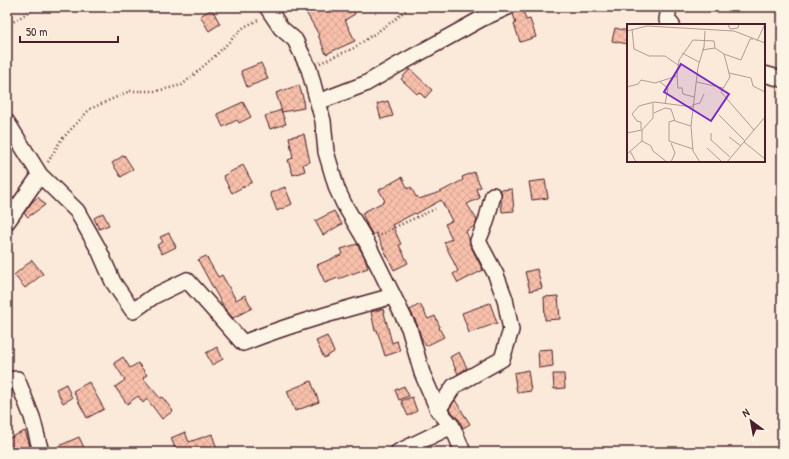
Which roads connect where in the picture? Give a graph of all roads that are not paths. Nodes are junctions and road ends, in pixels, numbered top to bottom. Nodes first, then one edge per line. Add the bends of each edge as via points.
1 (508, 7) edge
2 (669, 7) edge
3 (269, 10) edge
4 (671, 24) edge
5 (765, 74) edge
6 (782, 79) edge
7 (318, 102) junction
8 (7, 122) edge
9 (40, 175) junction
10 (493, 195) dead end
11 (7, 222) edge
12 (393, 296) junction
13 (7, 380) edge
14 (438, 410) junction
15 (452, 426) junction
16 (41, 452) edge
17 (398, 452) edge
18 (463, 452) edge

1 - 7 street via 481,19 365,84
2 - 4 street via 667,20
3 - 7 street via 281,28 295,40 309,68
5 - 6 street
7 - 12 street via 326,152 337,189
8 - 9 street
9 - 11 street
9 - 12 street via 77,211 113,282 133,311 154,296 187,280 243,343 270,332
10 - 14 street via 478,241 505,299 511,330 502,359 454,386
12 - 14 street via 409,328 422,374
13 - 16 street via 17,379 32,417
14 - 15 street
15 - 17 street
15 - 18 street

